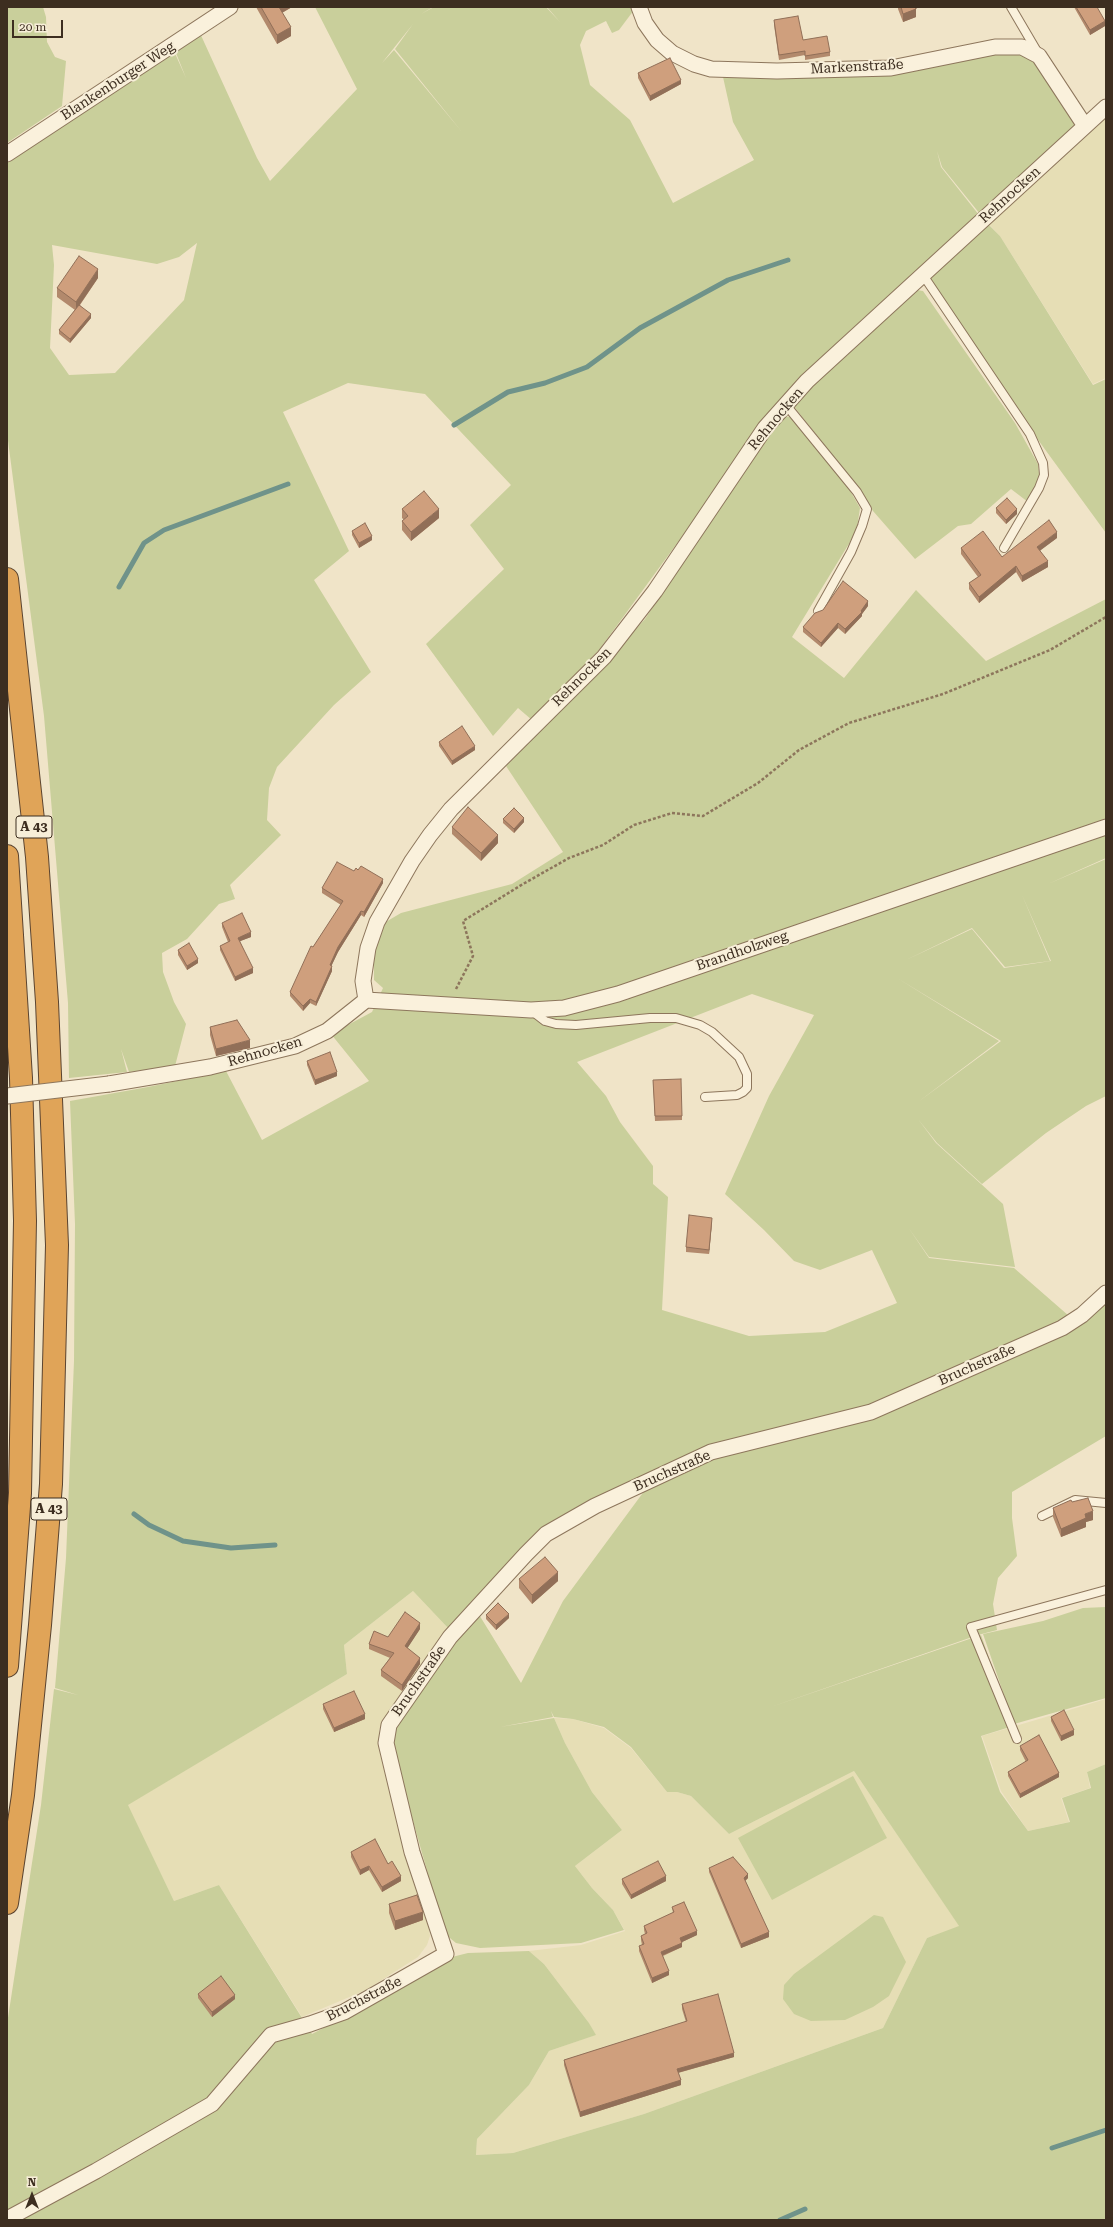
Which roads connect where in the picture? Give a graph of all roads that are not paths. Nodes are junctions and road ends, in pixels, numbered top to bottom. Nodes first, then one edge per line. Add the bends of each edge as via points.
1 (230, 7) edge
2 (639, 7) edge
3 (1010, 7) edge
4 (1039, 56) junction
5 (1106, 107) edge
6 (1085, 126) junction
7 (7, 154) edge
8 (922, 275) junction
9 (786, 405) junction
10 (1004, 548) dead end
11 (7, 578) edge
12 (818, 611) edge
13 (1106, 827) edge
14 (7, 856) edge
15 (366, 1000) junction
16 (531, 1010) junction
17 (7, 1096) edge
18 (705, 1096) dead end
19 (1106, 1293) edge
20 (1106, 1503) edge
21 (1042, 1516) dead end
22 (1106, 1590) edge
23 (7, 1666) edge
24 (1017, 1739) dead end
25 (7, 1903) edge
26 (7, 2219) edge

1 - 7 street, Blankenburger Weg
2 - 4 street, Markenstraße via 645,23 672,53 710,69 777,71 891,68 995,46 1022,47
3 - 4 lane
4 - 6 street, Markenstraße
5 - 6 street, Rehnocken
6 - 8 street, Rehnocken
8 - 9 street, Rehnocken via 807,381
8 - 10 lane via 1030,434 1044,463 1044,475 1039,488
9 - 12 lane via 857,492 867,509 851,552
9 - 15 street, Rehnocken via 765,428 655,591 604,657 451,809 430,835 377,922 368,948 363,981
11 - 25 highway, A 43 via 37,856 47,1002 56,1245 51,1484 23,1795
13 - 16 street, Brandholzweg via 618,994 564,1008
14 - 23 highway, A 43 via 21,1078 25,1221 20,1493
15 - 16 street, Brandholzweg
15 - 17 street, Rehnocken, bridge via 327,1031 295,1046 210,1066 109,1084
16 - 18 lane via 545,1021 556,1024 676,1018 700,1025 712,1032 739,1057 747,1074 747,1088 737,1095
19 - 26 street, Bruchstraße via 1082,1315 1062,1328 871,1412 711,1452 595,1506 546,1534 450,1637 389,1725 386,1743 412,1852 446,1954 344,2012 271,2035 212,2104
20 - 21 lane via 1075,1500
22 - 24 lane via 971,1627

